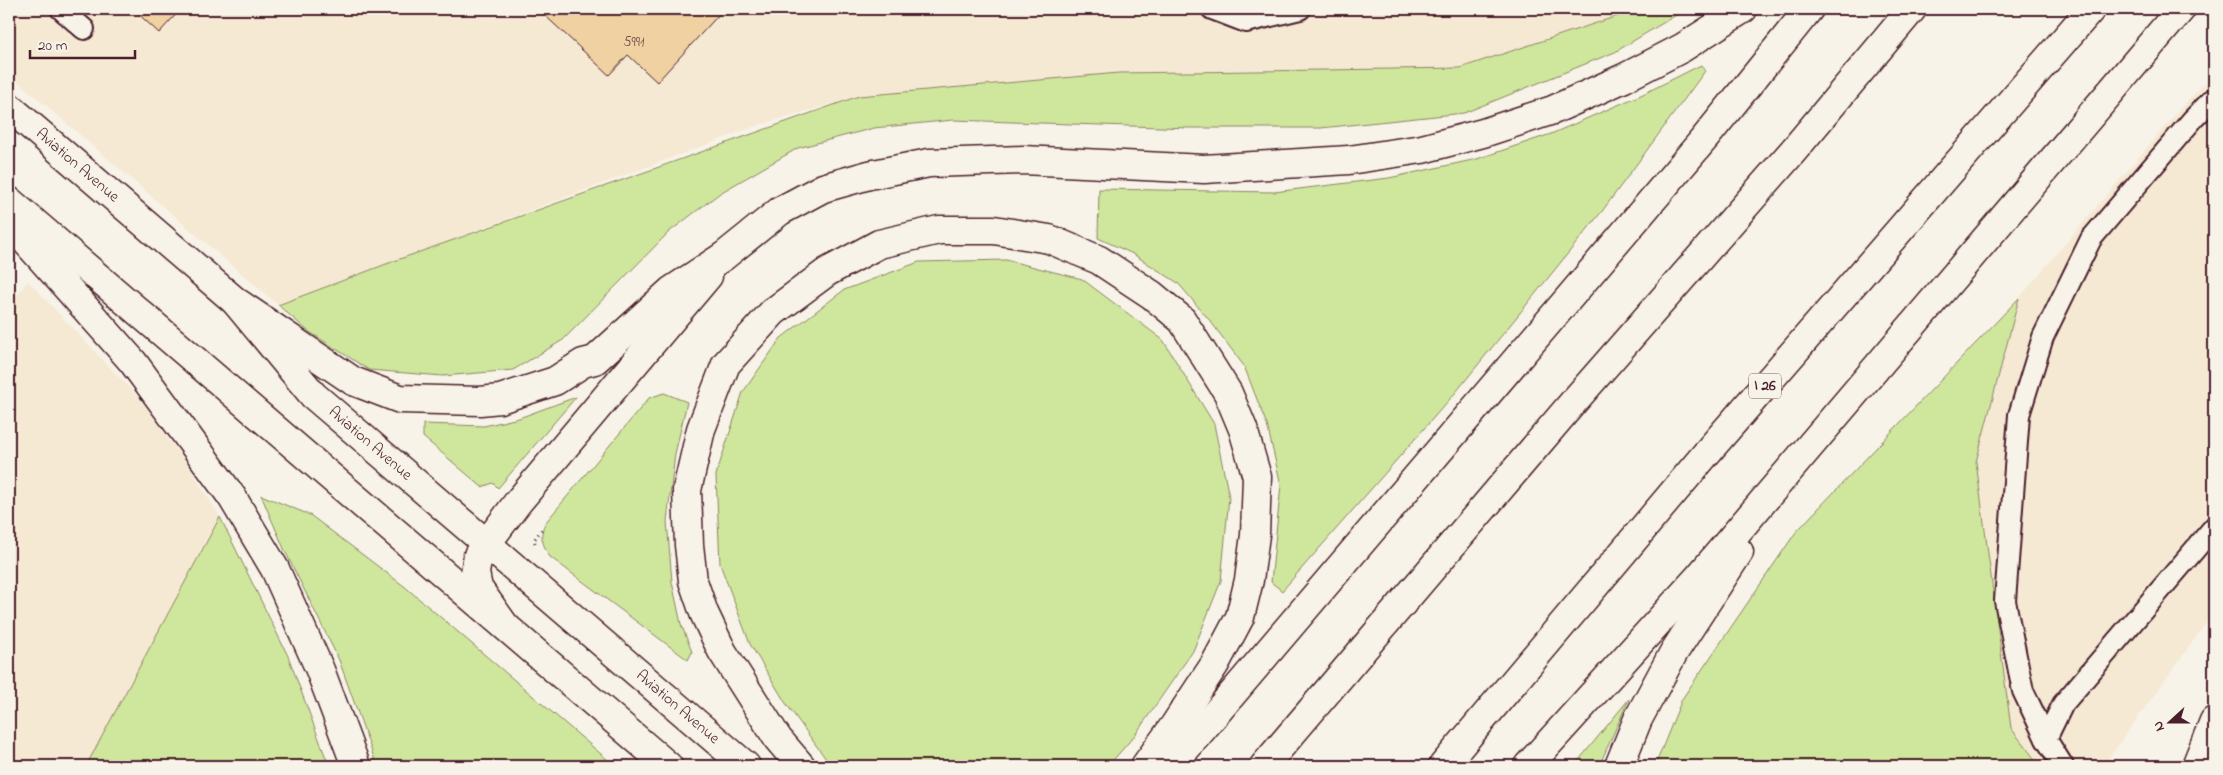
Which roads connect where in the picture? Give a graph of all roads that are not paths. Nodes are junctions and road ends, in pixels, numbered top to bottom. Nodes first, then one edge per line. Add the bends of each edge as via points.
1 (61, 9) edge
2 (1212, 9) edge
3 (1300, 9) edge
4 (1743, 9) edge
5 (1809, 9) edge
6 (1912, 9) edge
7 (2092, 9) edge
8 (2181, 9) edge
9 (2198, 9) edge
10 (84, 29) dead end
11 (2214, 98) edge
12 (9, 108) edge
13 (2065, 144) junction
14 (9, 201) edge
15 (9, 222) edge
16 (724, 256) junction
17 (235, 301) junction
18 (1860, 385) junction
19 (2214, 527) edge
20 (486, 542) junction
21 (505, 626) junction
22 (2214, 721) edge
23 (2046, 739) junction
24 (356, 766) edge
25 (668, 766) edge
26 (746, 766) edge
27 (801, 766) edge
28 (1144, 766) edge
29 (1171, 766) edge
30 (1264, 766) edge
31 (1442, 766) edge
32 (1528, 766) edge
33 (1619, 766) edge
34 (2064, 766) edge
35 (2196, 766) edge

1 - 10 lane
2 - 3 lane via 1246,22
4 - 16 main road via 1682,48 1554,110 1422,149 1350,160 1204,169 1023,160 929,163 823,188 780,211
5 - 29 main road via 1705,138
6 - 30 main road
7 - 31 main road, I 26 via 1710,450
8 - 13 main road
9 - 13 main road
11 - 23 lane via 2091,239 2043,337 2019,415 2005,601 2022,691
12 - 17 main road, Aviation Avenue
13 - 18 main road
14 - 21 main road
15 - 24 main road via 133,362 232,497 275,569 320,670
16 - 17 main road via 672,291 595,360 555,381 500,399 480,401 400,399 353,381
16 - 20 main road
17 - 20 main road, Aviation Avenue via 313,395
18 - 32 main road via 1697,579
18 - 33 main road via 1784,486 1674,652 1638,719
19 - 23 lane via 2063,704
20 - 21 main road via 478,556 475,572 478,588
20 - 26 main road, Aviation Avenue
21 - 25 main road
22 - 35 main road
23 - 34 lane
27 - 28 main road via 778,739 740,682 704,613 693,582 687,490 701,428 726,364 773,312 826,272 879,244 939,230 994,230 1050,239 1099,260 1152,295 1182,320 1228,393 1244,429 1257,477 1256,535 1240,617 1215,664

